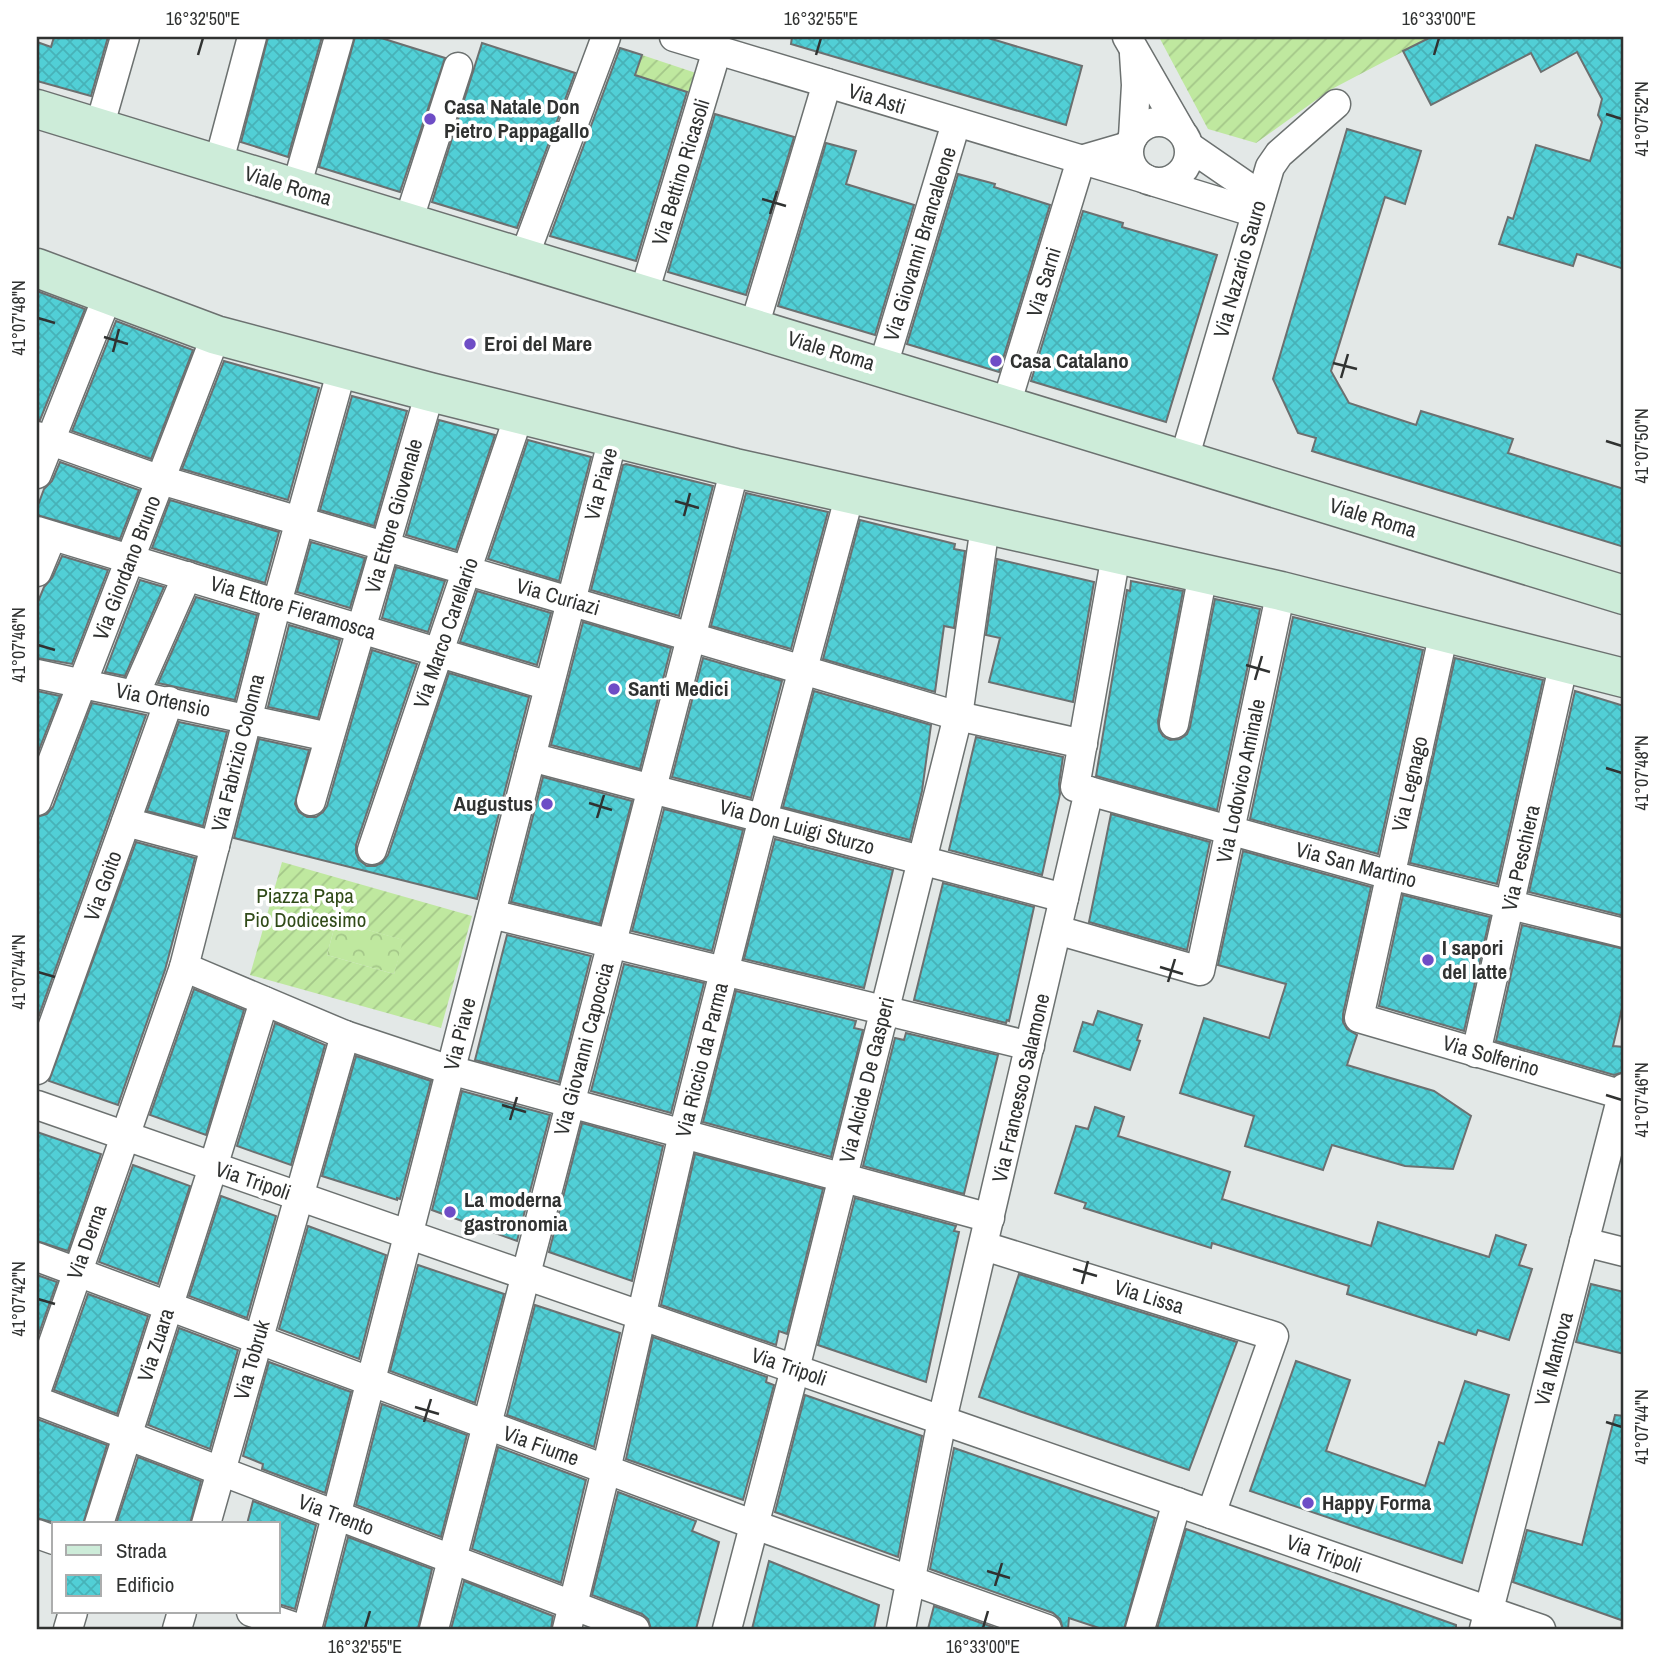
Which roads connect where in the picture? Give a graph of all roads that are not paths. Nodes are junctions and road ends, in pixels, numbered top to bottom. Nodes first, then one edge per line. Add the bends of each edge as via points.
1 (125, 37) edge
2 (252, 37) edge
3 (339, 37) edge
4 (606, 37) edge
5 (674, 37) edge
6 (1130, 42) edge
7 (717, 50) junction
8 (457, 67) dead end
9 (827, 83) junction
10 (1336, 104) dead end
11 (37, 109) edge
12 (956, 123) junction
13 (100, 128) junction
14 (1185, 139) junction
15 (1131, 142) junction
16 (1081, 160) junction
17 (218, 165) junction
18 (1151, 181) junction
19 (296, 188) junction
20 (1259, 205) junction
21 (408, 222) junction
22 (524, 257) junction
23 (37, 268) edge
24 (644, 293) junction
25 (108, 295) junction
26 (754, 327) junction
27 (216, 335) junction
28 (883, 366) junction
29 (342, 369) junction
30 (430, 392) junction
31 (1006, 405) junction
32 (519, 415) junction
33 (43, 438) edge
34 (613, 438) junction
35 (1184, 459) junction
36 (735, 468) junction
37 (37, 474) edge
38 (161, 480) junction
39 (850, 494) junction
40 (300, 521) junction
41 (985, 526) junction
42 (44, 534) edge
43 (385, 547) junction
44 (1116, 555) junction
45 (131, 560) junction
46 (467, 571) junction
47 (37, 572) edge
48 (1203, 574) junction
49 (187, 576) junction
50 (1281, 591) junction
51 (1624, 595) edge
52 (571, 601) junction
53 (276, 603) junction
54 (360, 629) junction
55 (1444, 632) junction
56 (691, 637) junction
57 (440, 652) junction
58 (1564, 662) junction
59 (802, 670) junction
60 (37, 674) edge
61 (1624, 678) edge
62 (82, 684) junction
63 (549, 686) junction
64 (135, 694) junction
65 (169, 701) junction
66 (958, 716) junction
67 (248, 718) junction
68 (1174, 724) dead end
69 (329, 737) junction
70 (1083, 744) junction
71 (531, 757) junction
72 (652, 789) junction
73 (1089, 791) junction
74 (37, 801) edge
75 (312, 801) dead end
76 (764, 818) junction
77 (126, 822) junction
78 (1231, 831) junction
79 (215, 846) junction
80 (372, 850) dead end
81 (923, 861) junction
82 (1390, 875) junction
83 (1063, 898) junction
84 (1510, 905) junction
85 (491, 914) junction
86 (1057, 930) junction
87 (1624, 933) edge
88 (612, 944) junction
89 (184, 967) junction
90 (725, 971) junction
91 (264, 1001) junction
92 (884, 1010) junction
93 (1359, 1018) joint
94 (345, 1035) junction
95 (1030, 1046) junction
96 (1476, 1052) junction
97 (37, 1070) edge
98 (450, 1070) junction
99 (1623, 1091) edge
100 (570, 1103) junction
101 (37, 1105) edge
102 (683, 1134) junction
103 (126, 1136) junction
104 (213, 1167) junction
105 (843, 1178) junction
106 (299, 1196) junction
107 (990, 1218) junction
108 (408, 1234) junction
109 (1584, 1242) junction
110 (984, 1246) junction
111 (1624, 1252) edge
112 (37, 1257) edge
113 (76, 1272) junction
114 (526, 1275) junction
115 (169, 1307) junction
116 (640, 1315) junction
117 (258, 1340) junction
118 (795, 1369) junction
119 (370, 1382) junction
120 (37, 1389) edge
121 (37, 1401) edge
122 (942, 1420) junction
123 (487, 1426) junction
124 (128, 1436) junction
125 (606, 1470) junction
126 (221, 1471) junction
127 (1177, 1502) junction
128 (1211, 1514) junction
129 (336, 1515) junction
130 (100, 1522) edge
131 (207, 1522) edge
132 (755, 1525) junction
133 (451, 1559) junction
134 (911, 1583) junction
135 (257, 1614) edge
136 (569, 1617) edge
137 (1487, 1620) edge
138 (301, 1629) edge
139 (307, 1629) edge
140 (434, 1629) edge
141 (635, 1629) edge
142 (727, 1629) edge
143 (901, 1629) edge
144 (1047, 1629) edge
145 (1140, 1629) edge
146 (1541, 1629) edge

1 - 13 street
2 - 17 street
3 - 19 street
4 - 22 street
5 - 7 street, Via Asti
6 - 14 street
6 - 15 street via 1136,85
7 - 9 street, Via Asti
7 - 24 street, Via Bettino Ricasoli
8 - 21 street
9 - 12 street, Via Asti
9 - 26 street
10 - 20 street, Via Nazario Sauro via 1279,154 1270,167
11 - 13 street, Viale Roma
12 - 16 street, Via Asti
12 - 28 street, Via Giovanni Brancaleone
13 - 17 street, Viale Roma
14 - 15 street via 1173,125 1155,122 1139,130
14 - 18 street via 1190,157 1181,174
14 - 20 street
15 - 16 street
15 - 18 street via 1132,166
16 - 18 street, Via Asti
16 - 31 street, Via Sarni
17 - 19 street, Viale Roma
18 - 20 street, Via Asti
19 - 21 street, Viale Roma
20 - 35 street, Via Nazario Sauro
21 - 22 street, Viale Roma
22 - 24 street, Viale Roma
23 - 25 street
24 - 26 street, Viale Roma
25 - 27 street
25 - 33 street
26 - 28 street, Viale Roma
27 - 29 street
27 - 38 street, Via Giordano Bruno
28 - 31 street, Viale Roma
29 - 30 street
29 - 40 street, Via Fabrizio Colonna
30 - 32 street
30 - 43 street, Via Ettore Giovenale
31 - 35 street, Viale Roma
32 - 34 street
32 - 46 street, Via Marco Carellario
33 - 37 street
33 - 38 street, Via Curiazi
34 - 36 street
34 - 52 street, Via Piave
35 - 51 street, Viale Roma
36 - 39 street
36 - 56 street, Via Giovanni Capoccia
38 - 40 street, Via Curiazi
38 - 45 street, Via Giordano Bruno
39 - 41 street
39 - 59 street, Via Riccio da Parma
40 - 43 street, Via Curiazi
40 - 53 street, Via Fabrizio Colonna
41 - 44 street
41 - 66 street, Via Alcide De Gasperi
42 - 45 street, Via Ettore Fieramosca
42 - 47 street
43 - 46 street, Via Curiazi
43 - 54 street, Via Ettore Giovenale
44 - 48 street
44 - 70 street
45 - 49 street, Via Ettore Fieramosca
45 - 62 street, Via Giordano Bruno
46 - 52 street, Via Curiazi
46 - 57 street, Via Marco Carellario
48 - 50 street
48 - 68 street
49 - 53 street, Via Ettore Fieramosca
49 - 64 street
50 - 55 street
50 - 78 street, Via Lodovico Aminale
52 - 56 street, Via Curiazi
52 - 63 street, Via Piave
53 - 54 street, Via Ettore Fieramosca
53 - 67 street, Via Fabrizio Colonna
54 - 57 street, Via Ettore Fieramosca
54 - 69 street, Via Ettore Giovenale
55 - 58 street
55 - 82 street, Via Legnago
56 - 59 street, Via Curiazi
56 - 72 street, Via Giovanni Capoccia
57 - 63 street, Via Ettore Fieramosca
57 - 80 street, Via Marco Carellario
58 - 61 street
58 - 84 street, Via Peschiera
59 - 66 street, Via Curiazi
59 - 76 street, Via Riccio da Parma
60 - 62 street, Via Ortensio
62 - 64 street, Via Ortensio
62 - 74 street, Via Giordano Bruno
63 - 71 street, Via Piave
64 - 65 street, Via Ortensio
65 - 67 street, Via Ortensio
65 - 77 street, Via Goito
66 - 70 street, Via Curiazi
66 - 81 street, Via Alcide De Gasperi
67 - 69 street, Via Ortensio
67 - 79 street, Via Fabrizio Colonna
69 - 75 street, Via Ettore Giovenale
70 - 73 street via 1075,787
71 - 72 street, Via Don Luigi Sturzo
71 - 85 street, Via Piave
72 - 76 street, Via Don Luigi Sturzo
72 - 88 street, Via Giovanni Capoccia
73 - 78 street, Via San Martino
73 - 83 street, Via Francesco Salamone
76 - 81 street, Via Don Luigi Sturzo
76 - 90 street, Via Riccio da Parma
77 - 79 street
77 - 97 street, Via Goito
78 - 82 street, Via San Martino
78 - 86 street, Via Lodovico Aminale via 1200,971
79 - 89 street, Via Fabrizio Colonna
81 - 83 street, Via Don Luigi Sturzo
81 - 92 street, Via Alcide De Gasperi
82 - 84 street, Via San Martino
82 - 93 street, Via Legnago
83 - 86 street, Via Francesco Salamone
84 - 87 street, Via San Martino
84 - 96 street, Via Peschiera
85 - 88 street
85 - 98 street, Via Piave
86 - 95 street, Via Francesco Salamone
88 - 90 street
88 - 100 street, Via Giovanni Capoccia
89 - 91 street
89 - 103 street, Via Fabrizio Colonna
90 - 92 street
90 - 102 street, Via Riccio da Parma
91 - 94 street
91 - 104 street, Via Zuara
92 - 95 street
92 - 105 street, Via Alcide De Gasperi
93 - 96 street, Via Solferino
94 - 98 street
94 - 106 street, Via Tobruk
95 - 107 street, Via Francesco Salamone
96 - 99 street, Via Solferino
98 - 100 street
98 - 108 street, Via Piave
99 - 109 street, Via Mantova
100 - 102 street
100 - 114 street, Via Giovanni Capoccia
101 - 103 street, Via Tripoli
102 - 105 street
102 - 116 street, Via Riccio da Parma
103 - 104 street, Via Tripoli
103 - 113 street, Via Derna
104 - 106 street, Via Tripoli
104 - 115 street, Via Zuara
105 - 107 street
105 - 118 street, Via Alcide De Gasperi
106 - 108 street, Via Tripoli
106 - 117 street, Via Tobruk
107 - 110 street, Via Francesco Salamone
108 - 114 street, Via Tripoli
108 - 119 street, Via Piave
109 - 111 street
109 - 137 street, Via Mantova
110 - 122 street, Via Francesco Salamone
110 - 128 street, Via Lissa via 1274,1336
112 - 113 street, Via Fiume
113 - 115 street, Via Fiume
113 - 120 street, Via Derna
114 - 116 street, Via Tripoli
114 - 123 street, Via Giovanni Capoccia
115 - 117 street, Via Fiume
115 - 124 street, Via Zuara
116 - 118 street, Via Tripoli
116 - 125 street, Via Riccio da Parma
117 - 119 street, Via Fiume
117 - 126 street, Via Tobruk
118 - 122 street, Via Tripoli
118 - 132 street, Via Alcide De Gasperi
119 - 123 street, Via Fiume
119 - 129 street, Via Piave
121 - 124 street, Via Trento
122 - 127 street, Via Tripoli
122 - 134 street, Via Francesco Salamone
123 - 125 street, Via Fiume
123 - 133 street, Via Giovanni Capoccia
124 - 126 street, Via Trento
124 - 130 street, Via Zuara
125 - 132 street, Via Fiume
125 - 136 street, Via Riccio da Parma
126 - 129 street, Via Trento
126 - 131 street, Via Tobruk
127 - 128 street, Via Tripoli
127 - 145 street
128 - 137 street, Via Tripoli
129 - 133 street, Via Trento
129 - 139 street, Via Piave
132 - 134 street, Via Fiume
132 - 142 street, Via Alcide De Gasperi
133 - 136 street, Via Trento
133 - 140 street, Via Giovanni Capoccia
134 - 143 street, Via Francesco Salamone
134 - 144 street, Via Fiume
135 - 138 street
136 - 141 street, Via Trento
137 - 146 street, Via Tripoli

